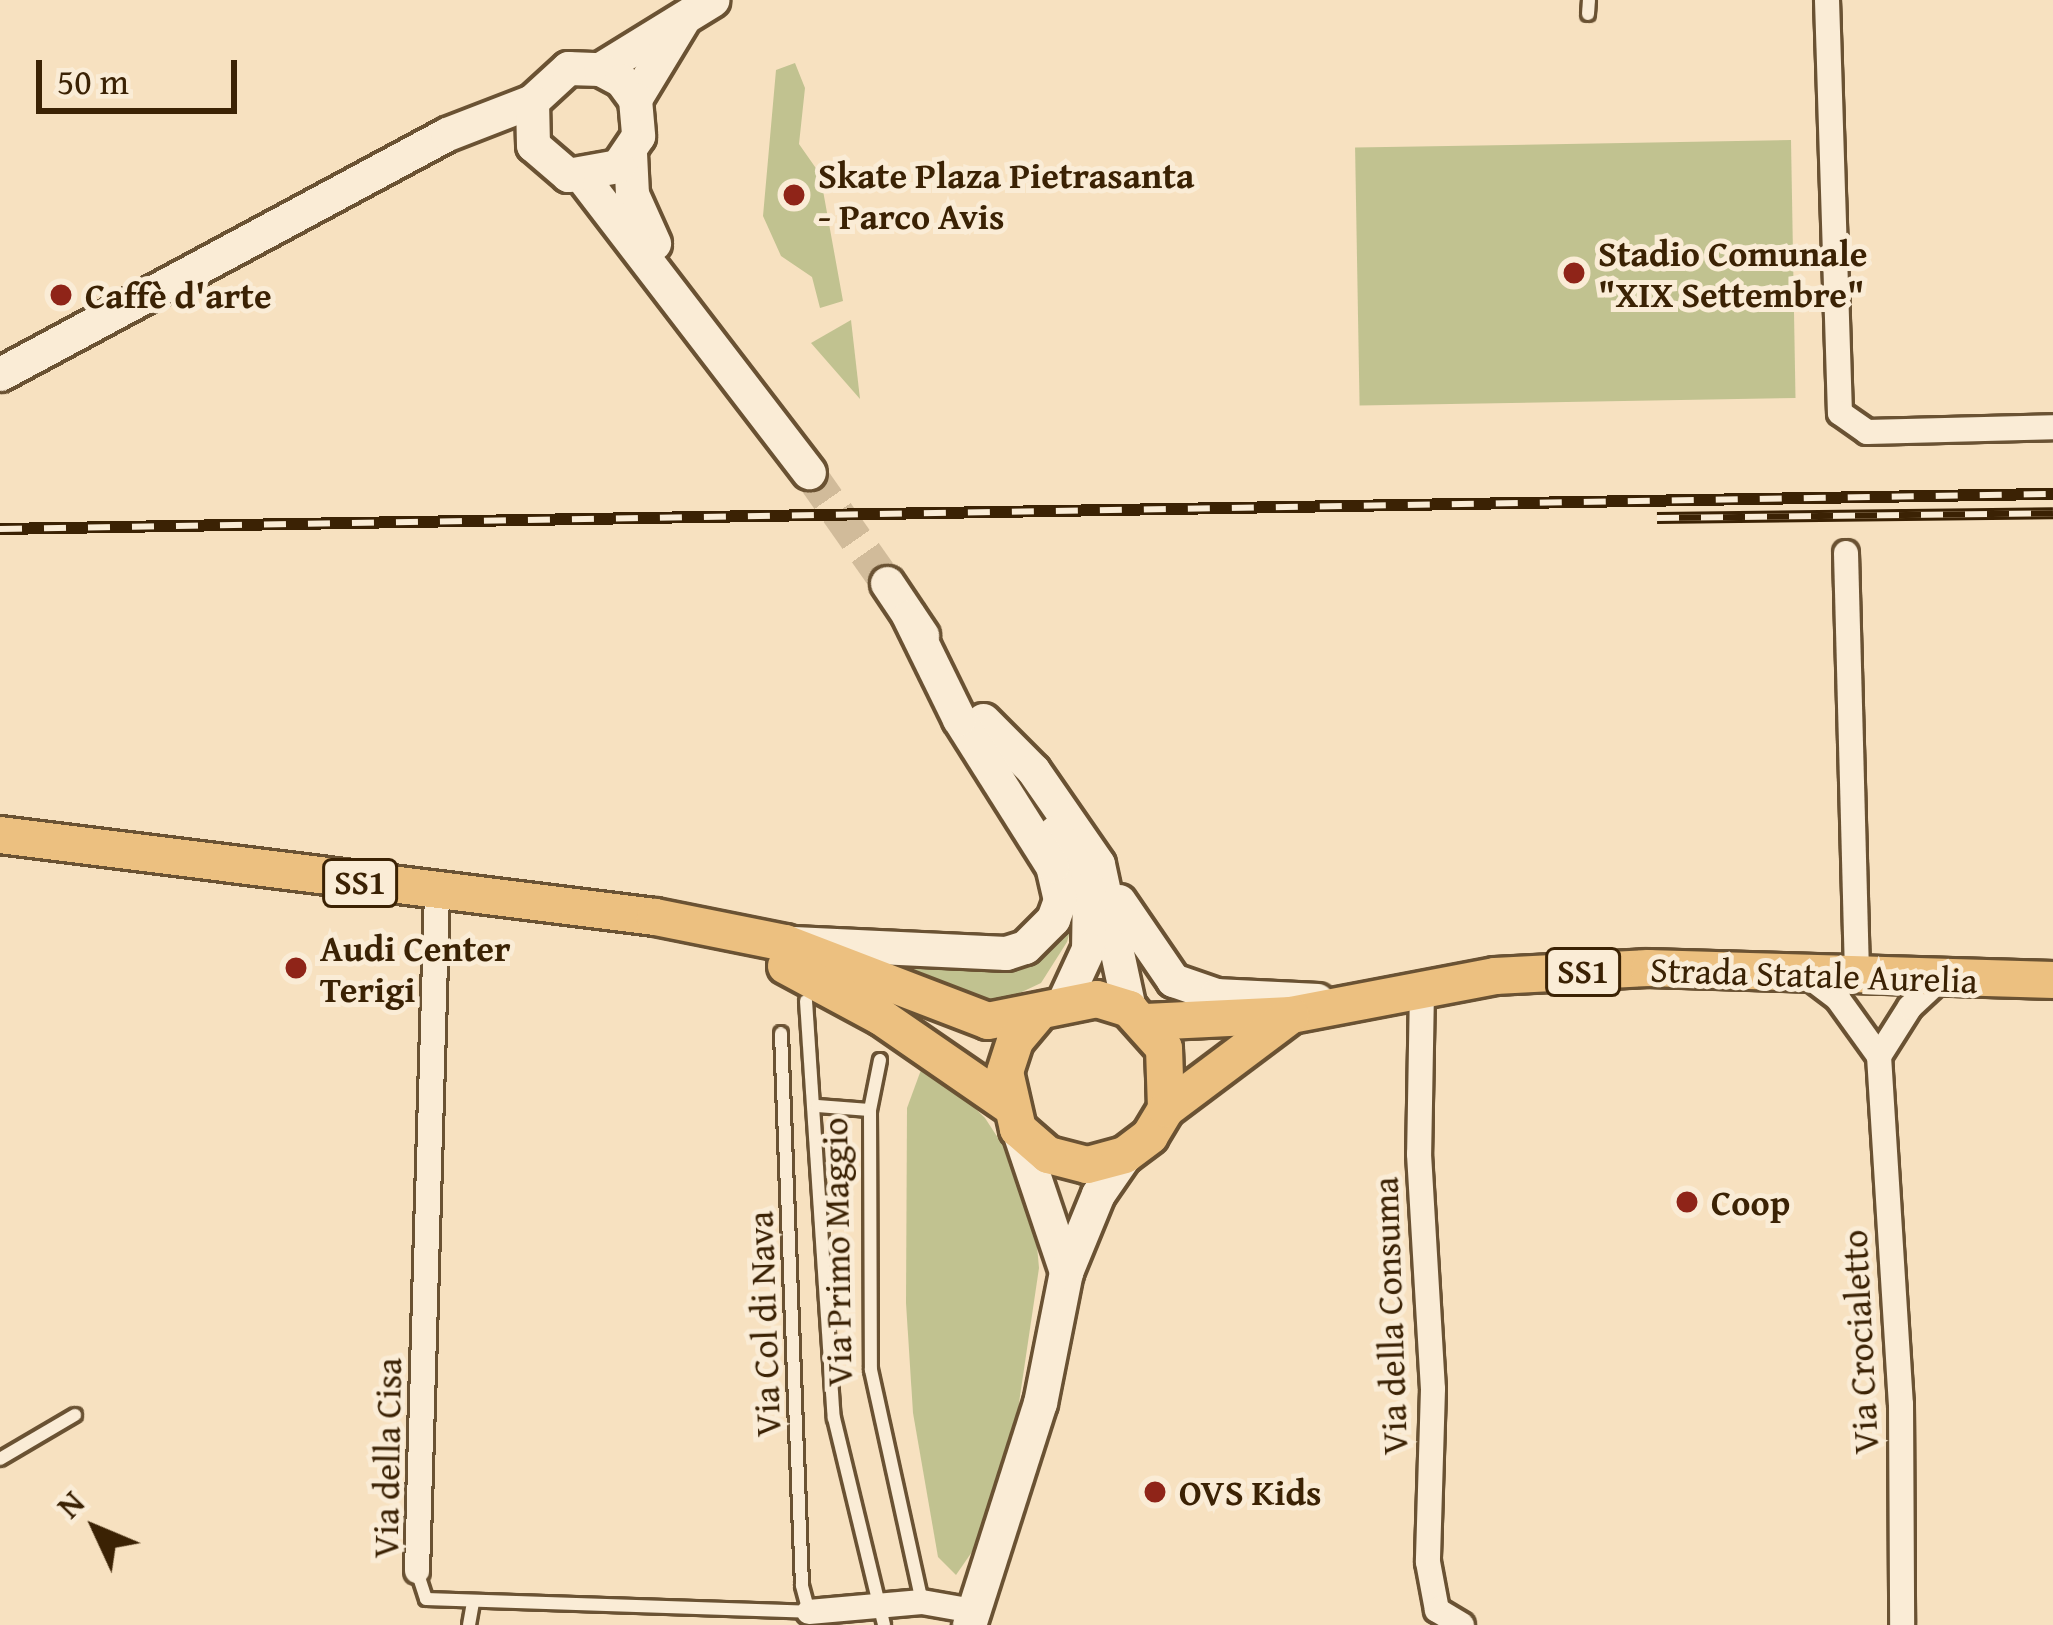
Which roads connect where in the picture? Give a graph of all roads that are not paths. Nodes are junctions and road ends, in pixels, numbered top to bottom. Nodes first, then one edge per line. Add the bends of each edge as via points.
1 (1827, 0) edge
2 (700, 6) edge
3 (600, 68) junction
4 (635, 99) junction
5 (532, 101) junction
6 (447, 134) junction
7 (533, 145) junction
8 (630, 153) junction
9 (584, 178) junction
10 (674, 289) junction
11 (0, 374) edge
12 (2053, 428) edge
13 (808, 472) tunnel mouth
14 (1846, 553) dead end
15 (887, 584) tunnel mouth
16 (910, 616) junction
17 (982, 720) junction
18 (0, 835) edge
19 (1098, 864) junction
20 (437, 893) junction
21 (720, 929) junction
22 (785, 943) junction
23 (1808, 976) junction
24 (1857, 979) junction
25 (1940, 979) junction
26 (2053, 980) edge
27 (1422, 989) junction
28 (806, 1000) dead end
29 (1361, 1003) junction
30 (1050, 1009) junction
31 (1291, 1015) junction
32 (1137, 1016) junction
33 (782, 1033) dead end
34 (1879, 1056) junction
35 (880, 1060) dead end
36 (817, 1106) junction
37 (1166, 1109) junction
38 (870, 1110) junction
39 (1012, 1116) junction
40 (1125, 1155) junction
41 (1066, 1272) junction
42 (75, 1414) dead end
43 (0, 1459) edge
44 (417, 1571) joint
45 (473, 1602) junction
46 (922, 1602) junction
47 (809, 1612) junction
48 (882, 1616) edge
49 (970, 1618) edge
50 (470, 1625) edge
51 (1462, 1625) edge
52 (1902, 1625) edge

1 - 12 street via 1840,413 1868,432
2 - 3 street
2 - 4 street
3 - 4 street
3 - 5 street via 552,76
4 - 8 street via 638,136
5 - 6 street
5 - 7 street
6 - 7 street
6 - 11 street
7 - 9 street via 553,169
8 - 9 street
8 - 10 street via 632,194
9 - 10 street
10 - 13 street
14 - 24 street
15 - 16 street
16 - 17 street
16 - 22 street via 959,719 1052,866 1060,900 1053,919 1025,947 1006,953
17 - 19 street, Strada Statale Aurelia via 1033,770
17 - 30 street via 1089,888 1088,949
18 - 20 main road, SS1
19 - 29 street, Strada Statale Aurelia via 1173,980 1216,995
19 - 32 street
20 - 21 main road, SS1
20 - 44 street, Via della Cisa
21 - 22 main road
21 - 39 main road, SS1 via 881,1017
22 - 30 main road via 988,1021
23 - 24 main road, Strada Statale Aurelia / SS1
23 - 27 main road, Strada Statale Aurelia / SS1 via 1649,968 1495,976
23 - 34 street via 1838,999
24 - 25 main road, Strada Statale Aurelia / SS1
25 - 26 main road, Strada Statale Aurelia / SS1
25 - 34 street
27 - 29 main road, Strada Statale Aurelia / SS1
27 - 51 street, Via della Consuma via 1419,1154 1433,1389 1427,1562 1437,1610
28 - 36 lane
29 - 31 main road, Strada Statale Aurelia / SS1
30 - 32 main road via 1097,998
30 - 39 main road via 1015,1040 1005,1072
31 - 32 main road, Strada Statale Aurelia / SS1
31 - 37 main road, Strada Statale Aurelia
32 - 37 main road via 1167,1063
33 - 47 lane, Via Col di Nava
34 - 52 street, Via Crocialetto via 1901,1404
35 - 38 lane, Via Primo Maggio
36 - 38 lane
36 - 48 lane via 834,1418
37 - 40 main road via 1150,1136
38 - 46 lane, Via Primo Maggio via 871,1370
39 - 40 main road via 1048,1155 1087,1165
39 - 41 street
40 - 41 street via 1098,1194
41 - 49 street via 1040,1403
42 - 43 lane
44 - 45 lane, Via della Cisa via 426,1599
45 - 47 lane, Via della Cisa
45 - 50 lane
46 - 48 street, Via della Cisa
46 - 49 street
47 - 48 street, Via della Cisa

